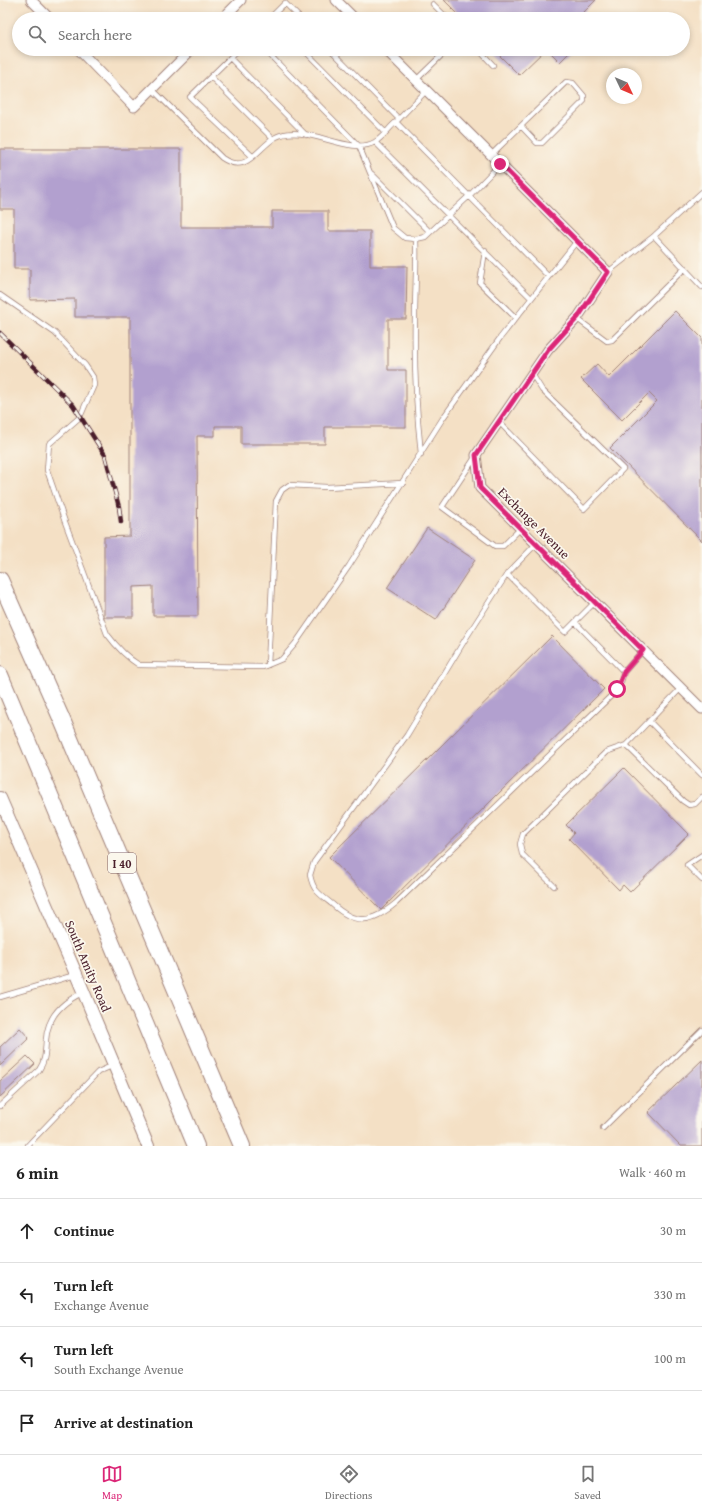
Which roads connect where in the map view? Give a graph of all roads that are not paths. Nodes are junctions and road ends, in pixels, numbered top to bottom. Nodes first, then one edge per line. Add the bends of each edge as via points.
1 (31, 0) edge
2 (242, 0) edge
3 (336, 0) edge
4 (433, 4) dead end
5 (43, 12) edge
6 (229, 12) edge
7 (277, 12) edge
8 (294, 12) edge
9 (348, 12) edge
10 (441, 12) edge
11 (85, 56) edge
12 (185, 56) edge
13 (271, 56) edge
14 (310, 56) edge
15 (337, 56) edge
16 (392, 56) edge
17 (441, 56) edge
18 (485, 56) edge
19 (230, 58) joint
20 (493, 64) dead end
21 (211, 77) junction
22 (416, 80) junction
23 (152, 89) junction
24 (427, 90) junction
25 (397, 121) junction
26 (520, 126) junction
27 (385, 132) junction
28 (307, 135) junction
29 (273, 139) junction
30 (375, 142) junction
31 (359, 146) junction
32 (491, 155) junction
33 (252, 156) junction
34 (500, 164) junction
35 (369, 172) junction
36 (702, 192) edge
37 (468, 196) junction
38 (449, 215) junction
39 (430, 232) junction
40 (654, 236) junction
41 (416, 239) junction
42 (577, 241) junction
43 (485, 251) junction
44 (685, 268) junction
45 (608, 272) junction
46 (548, 276) junction
47 (702, 287) edge
48 (0, 295) edge
49 (531, 298) junction
50 (516, 318) junction
51 (576, 318) junction
52 (532, 374) junction
53 (499, 422) junction
54 (421, 454) junction
55 (476, 455) junction
56 (403, 483) junction
57 (521, 528) junction
58 (536, 544) junction
59 (507, 574) junction
60 (0, 580) edge
61 (595, 602) junction
62 (575, 622) junction
63 (643, 650) junction
64 (268, 665) junction
65 (624, 672) junction
66 (0, 675) edge
67 (4, 686) edge
68 (681, 688) junction
69 (702, 709) edge
70 (649, 721) junction
71 (626, 745) junction
72 (702, 775) edge
73 (702, 797) edge
74 (0, 798) edge
75 (702, 855) edge
76 (702, 880) edge
77 (554, 886) dead end
78 (76, 974) junction
79 (84, 992) junction
80 (0, 997) edge
81 (702, 1030) edge
82 (114, 1065) junction
83 (0, 1106) edge
84 (603, 1128) dead end
85 (29, 1146) edge
86 (148, 1146) edge
87 (196, 1146) edge
88 (242, 1146) edge

1 - 5 street
2 - 6 street
3 - 9 street
4 - 10 lane
7 - 8 lane via 285,3
11 - 23 street via 134,107
12 - 23 street
13 - 31 lane
14 - 27 lane
15 - 25 lane
16 - 22 street
17 - 22 lane
18 - 20 lane
19 - 21 lane
19 - 28 lane
21 - 29 lane
21 - 33 lane via 190,97
22 - 24 street
23 - 33 lane via 229,163 239,165
24 - 25 lane
24 - 32 street
25 - 27 lane
25 - 37 lane
26 - 26 lane via 566,82 573,83 584,96 584,101 542,143 537,143
26 - 32 lane
27 - 30 lane
28 - 29 lane via 294,133
28 - 31 lane
29 - 33 lane
30 - 31 lane
30 - 38 lane
31 - 35 lane
32 - 34 street
34 - 37 lane
34 - 42 street
35 - 39 lane
35 - 41 lane via 393,228 405,238
36 - 40 lane
37 - 38 lane
37 - 46 lane
38 - 39 lane
38 - 43 lane
39 - 41 lane via 425,237
40 - 44 lane
40 - 45 lane
41 - 54 lane via 417,408
42 - 45 street
42 - 46 lane
43 - 49 lane
43 - 50 lane via 480,283
44 - 47 lane
44 - 51 lane via 612,340 601,338
45 - 51 street
46 - 49 lane
48 - 64 lane via 55,332 93,377 94,385 80,416 49,444 47,470 64,522 107,634 113,643 139,665
49 - 50 lane
50 - 54 lane via 443,418
51 - 52 street via 548,350
52 - 53 street
52 - 53 lane via 542,390 623,469 584,509
53 - 55 street
54 - 56 lane
55 - 57 street, Exchange Avenue via 480,488
55 - 57 lane via 442,507 494,546 503,546
56 - 64 lane via 295,644 282,658
56 - 64 lane via 327,487 289,485 282,490 276,501
57 - 58 street, Exchange Avenue
58 - 59 lane
58 - 61 street, Exchange Avenue
59 - 62 lane via 565,632
59 - 65 lane via 407,735 314,862 310,876 315,890 342,914 357,920 372,918 386,912 612,695
60 - 88 highway, I 40
61 - 62 lane
61 - 63 street, Exchange Avenue
62 - 65 lane
63 - 65 lane
63 - 68 street, Exchange Avenue
66 - 67 highway
67 - 87 highway
68 - 69 street, Exchange Avenue
68 - 70 lane
70 - 71 lane
70 - 72 lane
71 - 73 lane via 682,801 689,805 695,804
71 - 77 lane via 606,752 524,834 520,844 522,854
74 - 78 main road, South Amity Road
75 - 76 lane via 687,865
78 - 79 main road, South Amity Road
78 - 80 lane
79 - 82 main road, South Amity Road
79 - 83 lane via 69,999 51,1019 44,1063
81 - 84 lane
82 - 85 lane via 98,1072
82 - 86 main road, South Amity Road

